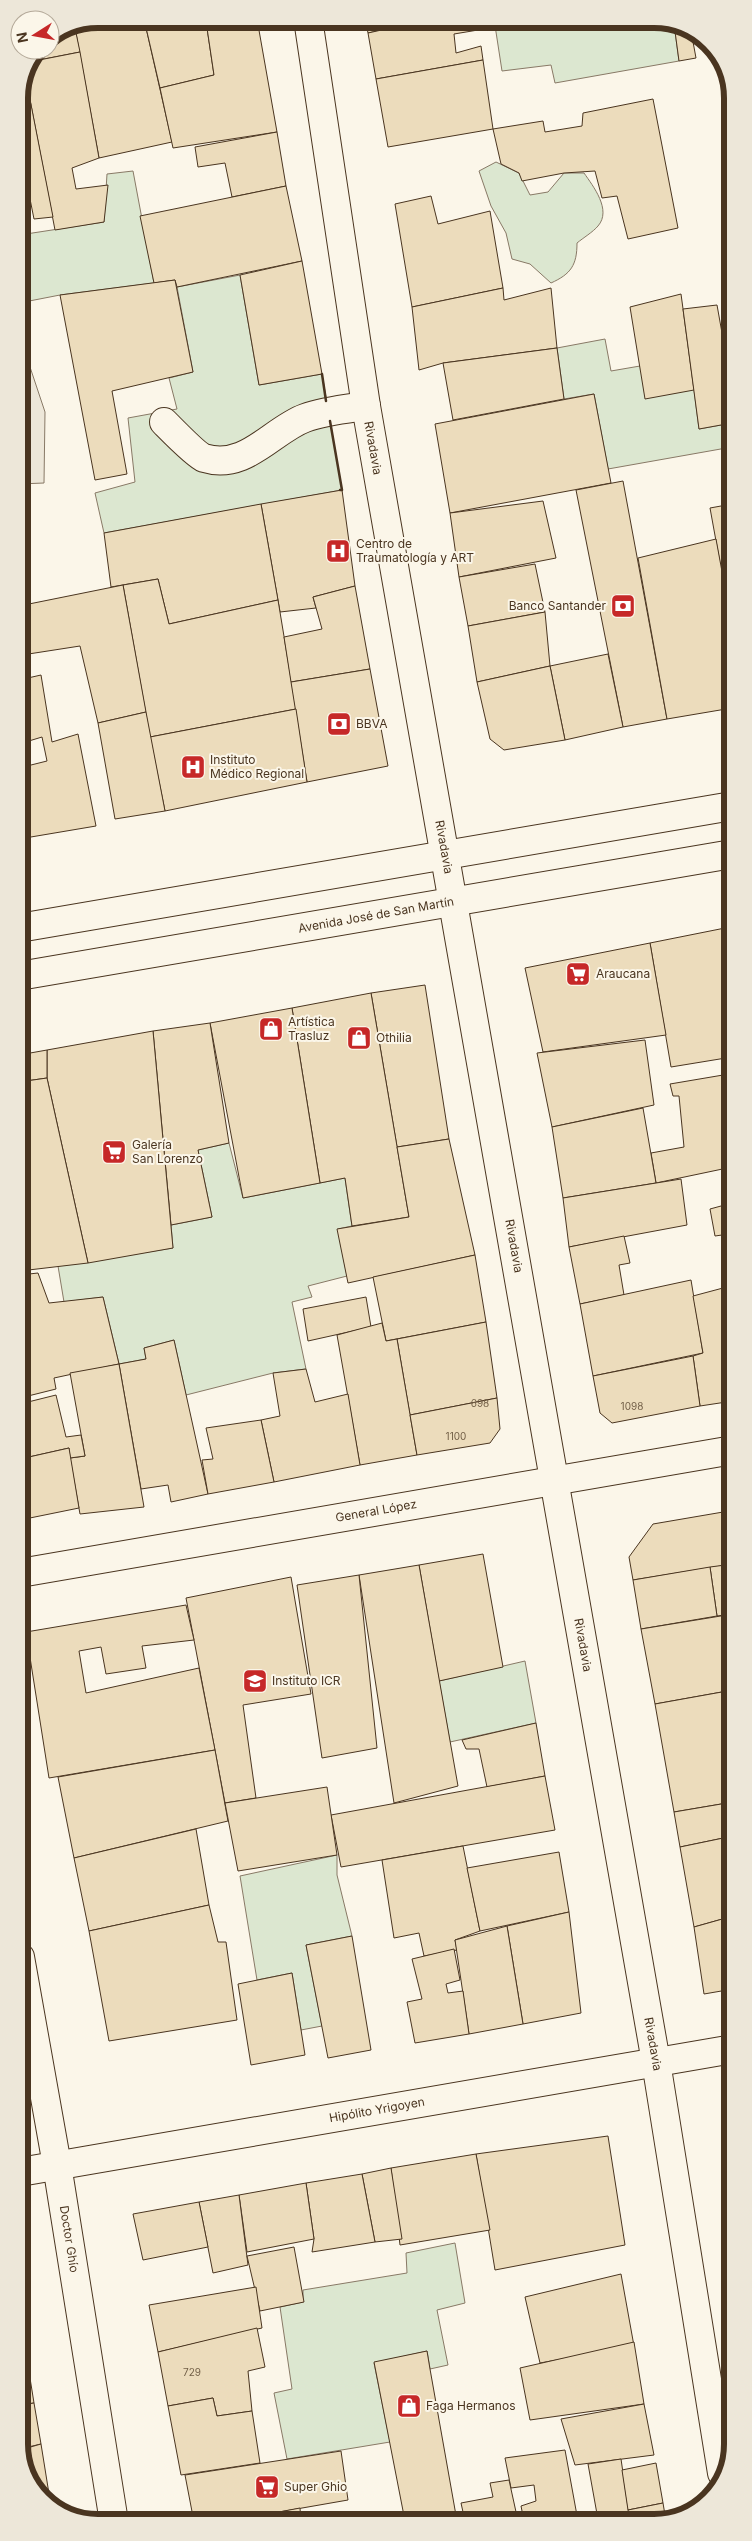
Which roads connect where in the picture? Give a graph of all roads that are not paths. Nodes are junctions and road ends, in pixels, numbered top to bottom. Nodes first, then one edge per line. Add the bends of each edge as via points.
1 (309, 28) edge
2 (366, 406) junction
3 (164, 422) dead end
4 (724, 807) edge
5 (724, 855) edge
6 (445, 856) junction
7 (453, 902) junction
8 (28, 926) edge
9 (28, 974) edge
10 (724, 1452) edge
11 (555, 1480) junction
12 (28, 1572) edge
13 (28, 2002) edge
14 (724, 2051) edge
15 (656, 2062) junction
16 (57, 2165) junction
17 (28, 2170) edge
18 (721, 2466) edge
19 (113, 2513) edge

1 - 2 street, Rivadavia
2 - 3 street via 303,418 235,459 203,458
2 - 6 street, Rivadavia
4 - 6 street
5 - 7 street, Avenida José de San Martín
6 - 7 street, Rivadavia
6 - 8 street
7 - 9 street, Avenida José de San Martín
7 - 11 street, Rivadavia
10 - 11 street, General López
11 - 12 street, General López
11 - 15 street, Rivadavia
13 - 16 street, Doctor Ghío
14 - 15 street, Hipólito Yrigoyen
15 - 16 street, Hipólito Yrigoyen
15 - 18 street, Rivadavia
16 - 17 street, Hipólito Yrigoyen
16 - 19 street, Doctor Ghío

